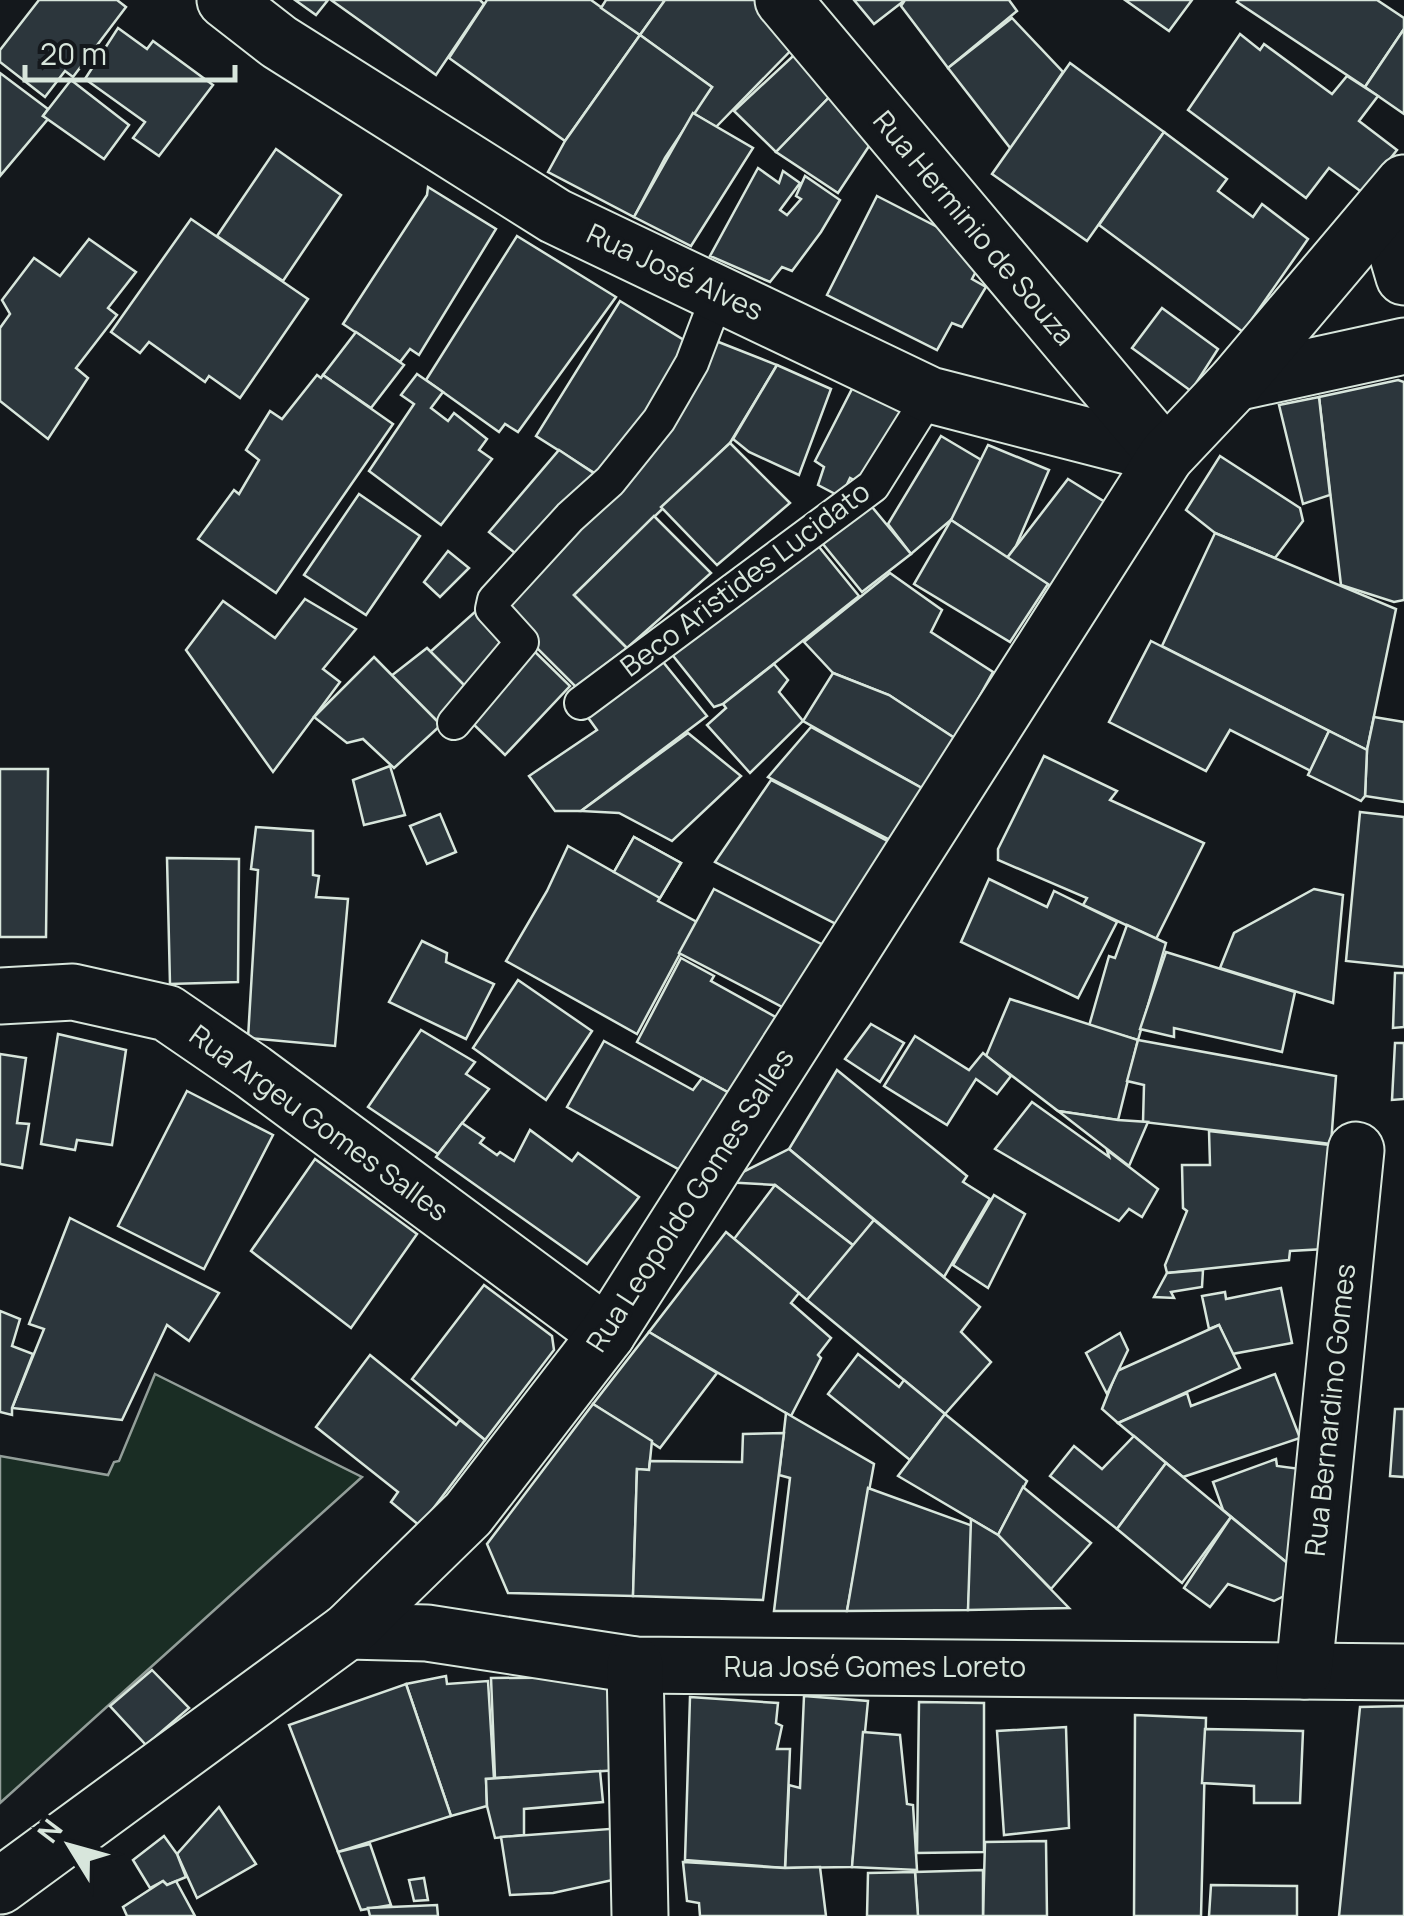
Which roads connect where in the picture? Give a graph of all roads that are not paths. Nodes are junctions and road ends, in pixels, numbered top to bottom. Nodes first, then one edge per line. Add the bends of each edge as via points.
1 (224, 0) edge
2 (783, 0) edge
3 (1396, 193) edge
4 (1404, 278) edge
5 (719, 292) junction
6 (1404, 346) edge
7 (1234, 382) junction
8 (930, 395) junction
9 (1166, 456) junction
10 (580, 703) dead end
11 (454, 724) dead end
12 (0, 996) edge
13 (1356, 1150) dead end
14 (607, 1334) junction
15 (348, 1631) junction
16 (636, 1665) junction
17 (1304, 1671) junction
18 (1404, 1672) edge
19 (0, 1886) edge
20 (640, 1916) edge

1 - 5 street, Rua José Alves via 556,216
2 - 9 street, Rua Herminio de Souza
3 - 4 street via 1391,233
3 - 7 street, Rua Leopoldo Gomes Salles
5 - 8 street, Rua José Alves
5 - 11 lane via 692,363 659,420 610,481 494,600 492,609 522,642
6 - 7 street
7 - 9 street, Rua Leopoldo Gomes Salles
8 - 9 street, Rua José Alves
8 - 10 lane, Beco Aristides Lucidato via 869,490
9 - 14 street, Rua Leopoldo Gomes Salles
12 - 14 street, Rua Argeu Gomes Salles via 73,992 167,1013
13 - 17 street, Rua Bernardino Gomes
14 - 15 street, Rua Leopoldo Gomes Salles via 468,1514
15 - 16 street, Rua José Gomes Loreto via 427,1632
15 - 19 street, Rua Leopoldo Gomes Salles
16 - 17 street, Rua José Gomes Loreto
16 - 20 street
17 - 18 street, Rua José Gomes Loreto

